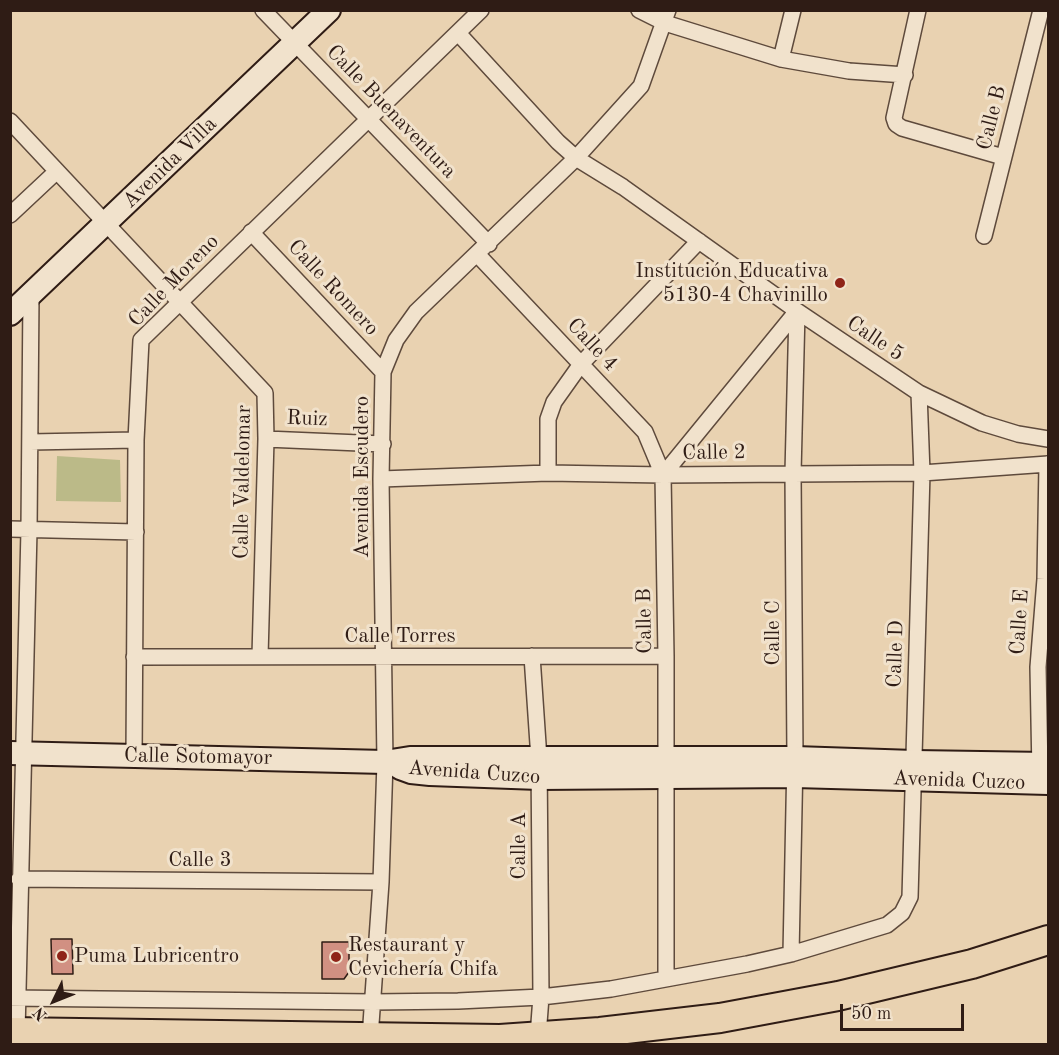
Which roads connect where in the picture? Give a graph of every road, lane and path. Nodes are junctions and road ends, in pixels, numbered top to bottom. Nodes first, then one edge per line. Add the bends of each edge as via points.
1 (263, 10) edge
2 (329, 10) edge
3 (481, 10) edge
4 (639, 10) edge
5 (793, 10) edge
6 (918, 10) edge
7 (1041, 10) edge
8 (667, 17) edge
9 (458, 33) junction
10 (296, 43) junction
11 (781, 59) junction
12 (904, 75) junction
13 (369, 118) junction
14 (10, 120) edge
15 (1003, 157) junction
16 (576, 158) junction
17 (57, 171) junction
18 (10, 216) edge
19 (107, 223) junction
20 (251, 232) junction
21 (984, 236) dead end
22 (699, 241) junction
23 (483, 249) junction
24 (31, 295) junction
25 (179, 302) junction
26 (797, 311) junction
27 (10, 314) edge
28 (581, 364) junction
29 (383, 372) junction
30 (919, 393) junction
31 (266, 439) junction
32 (1048, 439) edge
33 (136, 440) junction
34 (30, 442) junction
35 (383, 444) junction
36 (1048, 464) edge
37 (548, 473) junction
38 (793, 473) junction
39 (922, 473) junction
40 (663, 475) junction
41 (381, 479) junction
42 (1047, 526) edge
43 (10, 529) edge
44 (29, 530) junction
45 (136, 532) junction
46 (260, 656) junction
47 (532, 656) junction
48 (666, 656) junction
49 (134, 657) junction
50 (385, 657) junction
51 (17, 753) edge
52 (134, 757) junction
53 (384, 762) junction
54 (795, 767) junction
55 (666, 768) junction
56 (539, 769) junction
57 (914, 771) junction
58 (1044, 773) edge
59 (20, 879) junction
60 (381, 882) junction
61 (1048, 940) edge
62 (791, 954) junction
63 (666, 978) junction
64 (541, 997) junction
65 (13, 998) edge
66 (373, 1002) junction
67 (14, 1032) edge
68 (538, 1036) junction
69 (370, 1038) junction

1 - 10 street, Calle Buenaventura
2 - 10 street, Avenida Villa
3 - 9 street, Calle Moreno
4 - 8 street
5 - 11 street
6 - 12 street
7 - 15 street, Calle B
8 - 11 street
8 - 16 street, Avenida Escudero via 641,86
9 - 13 street, Calle Moreno
9 - 16 street, Calle 5
10 - 13 street, Calle Buenaventura
10 - 19 street, Avenida Villa
11 - 12 street via 849,71
12 - 15 street via 896,124
13 - 20 street, Calle Moreno
13 - 23 street, Calle Buenaventura
14 - 17 street, Calle Valdelomar
15 - 21 street, Calle B
16 - 22 street, Calle 5
16 - 23 street, Avenida Escudero
17 - 18 street
17 - 19 street, Calle Valdelomar
19 - 24 street, Avenida Villa
19 - 25 street, Calle Valdelomar
20 - 25 street, Calle Moreno
20 - 29 street, Calle Romero
22 - 26 street, Calle 5
22 - 28 street
23 - 28 street, Calle 4
23 - 29 street, Avenida Escudero via 416,312 396,340
24 - 27 street, Avenida Villa
24 - 34 street
25 - 31 street, Calle Valdelomar via 265,393
25 - 33 street, Calle Moreno via 141,340
26 - 30 street, Calle 5
26 - 38 street, Calle C
26 - 40 street
28 - 37 street via 554,402 549,419
28 - 40 street, Calle 4 via 645,432
29 - 35 street, Avenida Escudero
30 - 32 street, Calle 5 via 982,423
30 - 39 street, Calle D
31 - 35 street, Ruiz
31 - 46 street, Calle Valdelomar
33 - 34 street
33 - 45 street, Calle Moreno
34 - 44 street
35 - 41 street, Avenida Escudero
36 - 39 street, Calle 2
36 - 42 street, Calle E
37 - 40 street, Calle 2
37 - 41 street, Calle 2
38 - 39 street, Calle 2
38 - 40 street, Calle 2
38 - 54 street, Calle C
39 - 57 street, Calle D
40 - 48 street, Calle B
41 - 50 street, Avenida Escudero
42 - 58 street, Calle E via 1038,667
43 - 44 street
44 - 45 street
44 - 51 street
45 - 49 street, Calle Moreno
46 - 49 street, Calle Torres
46 - 50 street, Calle Torres
47 - 48 street, Calle Torres
47 - 50 street, Calle Torres
47 - 56 street, Calle A
48 - 55 street, Calle B
49 - 52 street, Calle Moreno
50 - 53 street, Avenida Escudero
51 - 52 street, Calle Sotomayor
51 - 59 street
52 - 53 street, Calle Sotomayor
53 - 56 street, Avenida Cuzco via 411,772
53 - 60 street, Avenida Escudero
54 - 55 street, Avenida Cuzco
54 - 57 street, Avenida Cuzco
54 - 62 street, Calle C
55 - 56 street, Avenida Cuzco
55 - 63 street, Calle B
56 - 64 street, Calle A
57 - 58 street, Avenida Cuzco
57 - 62 street, Calle D via 910,897 902,913 887,925
59 - 60 street, Calle 3
59 - 65 street
60 - 66 street, Avenida Escudero
61 - 68 highway via 972,964 785,1006 720,1018
62 - 63 street
63 - 64 street
64 - 66 street
64 - 68 street, Calle A
65 - 66 street
65 - 67 street
66 - 69 street, Avenida Escudero
67 - 69 highway
68 - 69 highway

